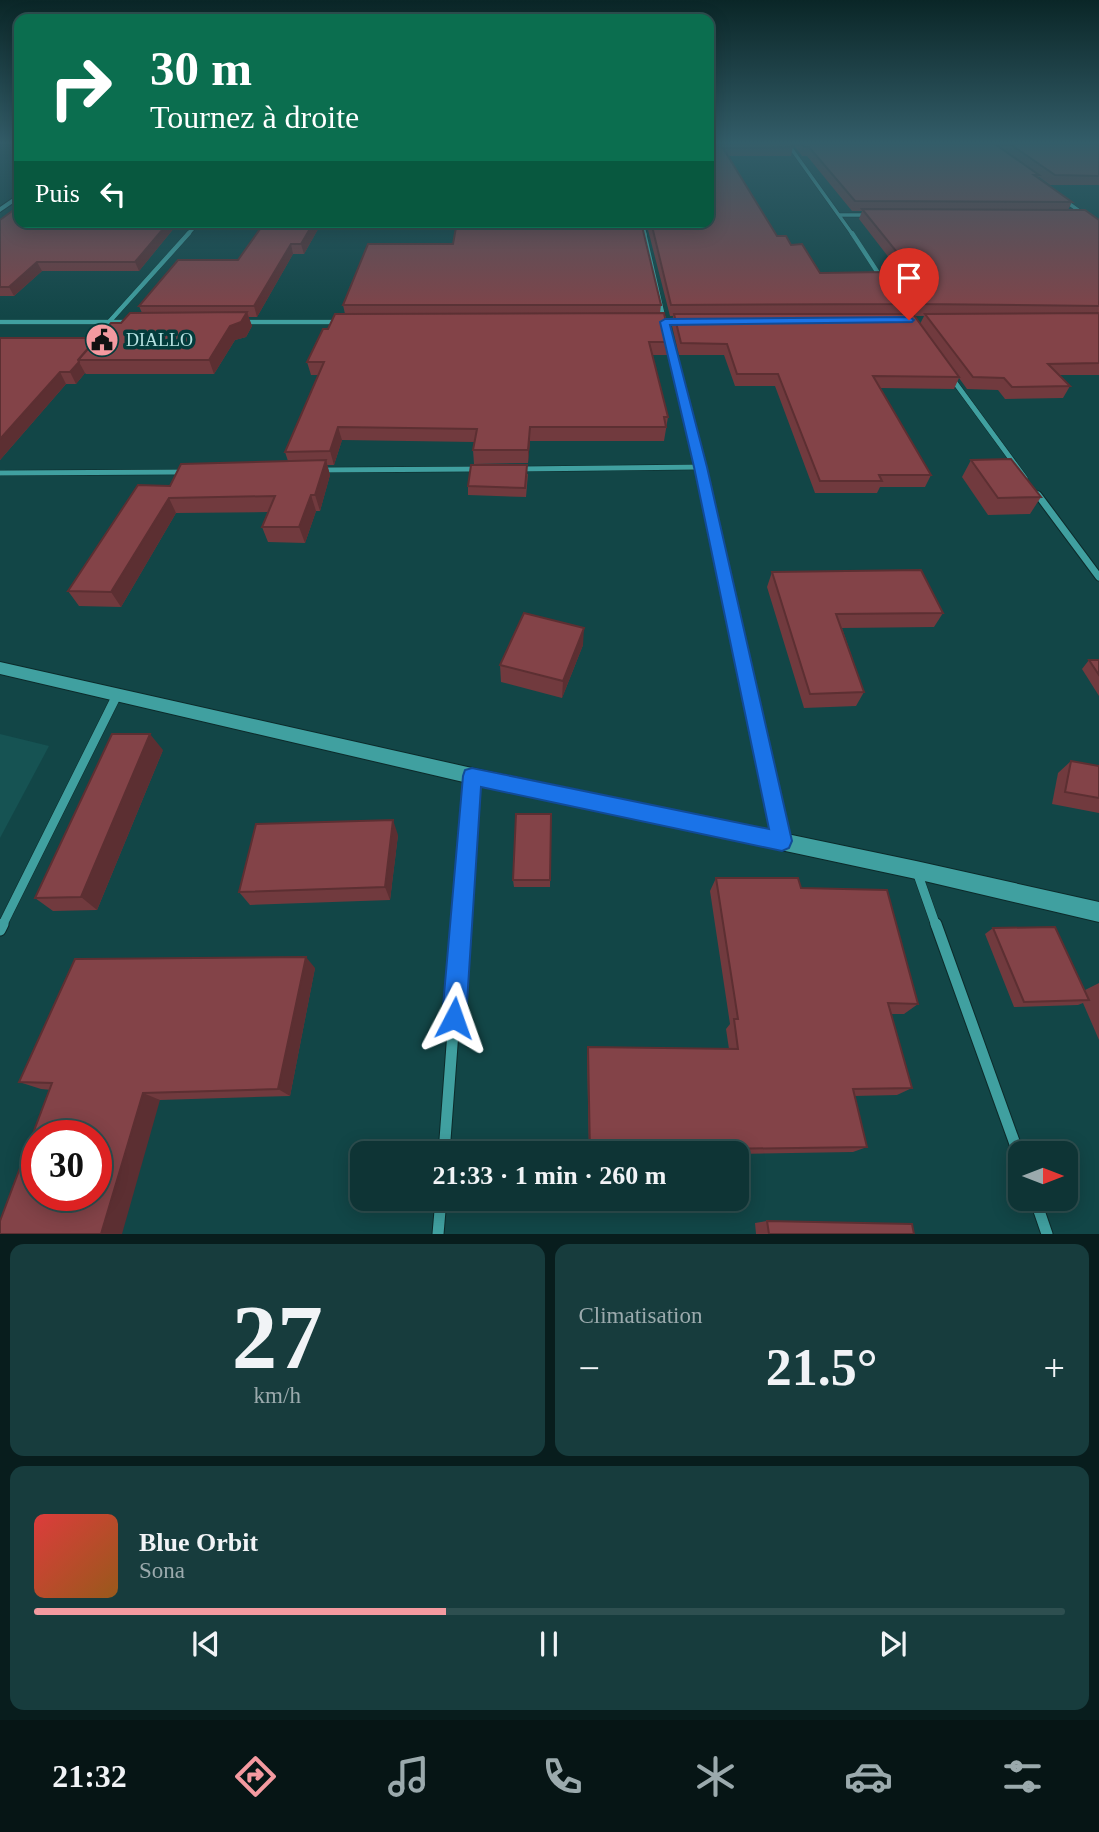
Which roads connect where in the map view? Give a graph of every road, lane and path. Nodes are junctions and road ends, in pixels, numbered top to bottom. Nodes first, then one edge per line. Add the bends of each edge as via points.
1 (830, 202) edge
2 (1066, 202) edge
3 (840, 215) junction
4 (867, 215) edge
5 (1072, 216) edge
6 (194, 228) edge
7 (643, 228) edge
8 (886, 285) edge
9 (109, 321) junction
10 (136, 321) edge
11 (0, 322) edge
12 (234, 322) edge
13 (345, 322) edge
14 (651, 322) edge
15 (665, 322) junction
16 (950, 376) edge
17 (701, 467) junction
18 (481, 469) edge
19 (508, 469) edge
20 (316, 470) edge
21 (192, 472) edge
22 (0, 473) edge
23 (1099, 578) edge
24 (0, 668) edge
25 (117, 695) junction
26 (472, 776) junction
27 (782, 841) junction
28 (916, 870) junction
29 (1099, 912) edge
30 (0, 930) edge
31 (445, 1141) edge
32 (1014, 1141) edge
33 (440, 1211) edge
34 (1039, 1211) edge
35 (438, 1234) edge
36 (1047, 1234) edge

1 - 3 street
2 - 5 street via 1086,216
3 - 4 street
3 - 8 street
6 - 9 street
7 - 15 street
9 - 10 street
9 - 11 street
12 - 13 street
14 - 15 street
15 - 17 street
16 - 23 street
17 - 19 street
17 - 27 street
18 - 20 street
21 - 22 street
24 - 25 street
25 - 26 street
25 - 30 street
26 - 27 street
26 - 31 street
27 - 28 street
28 - 29 street
28 - 32 street
33 - 35 street
34 - 36 street

